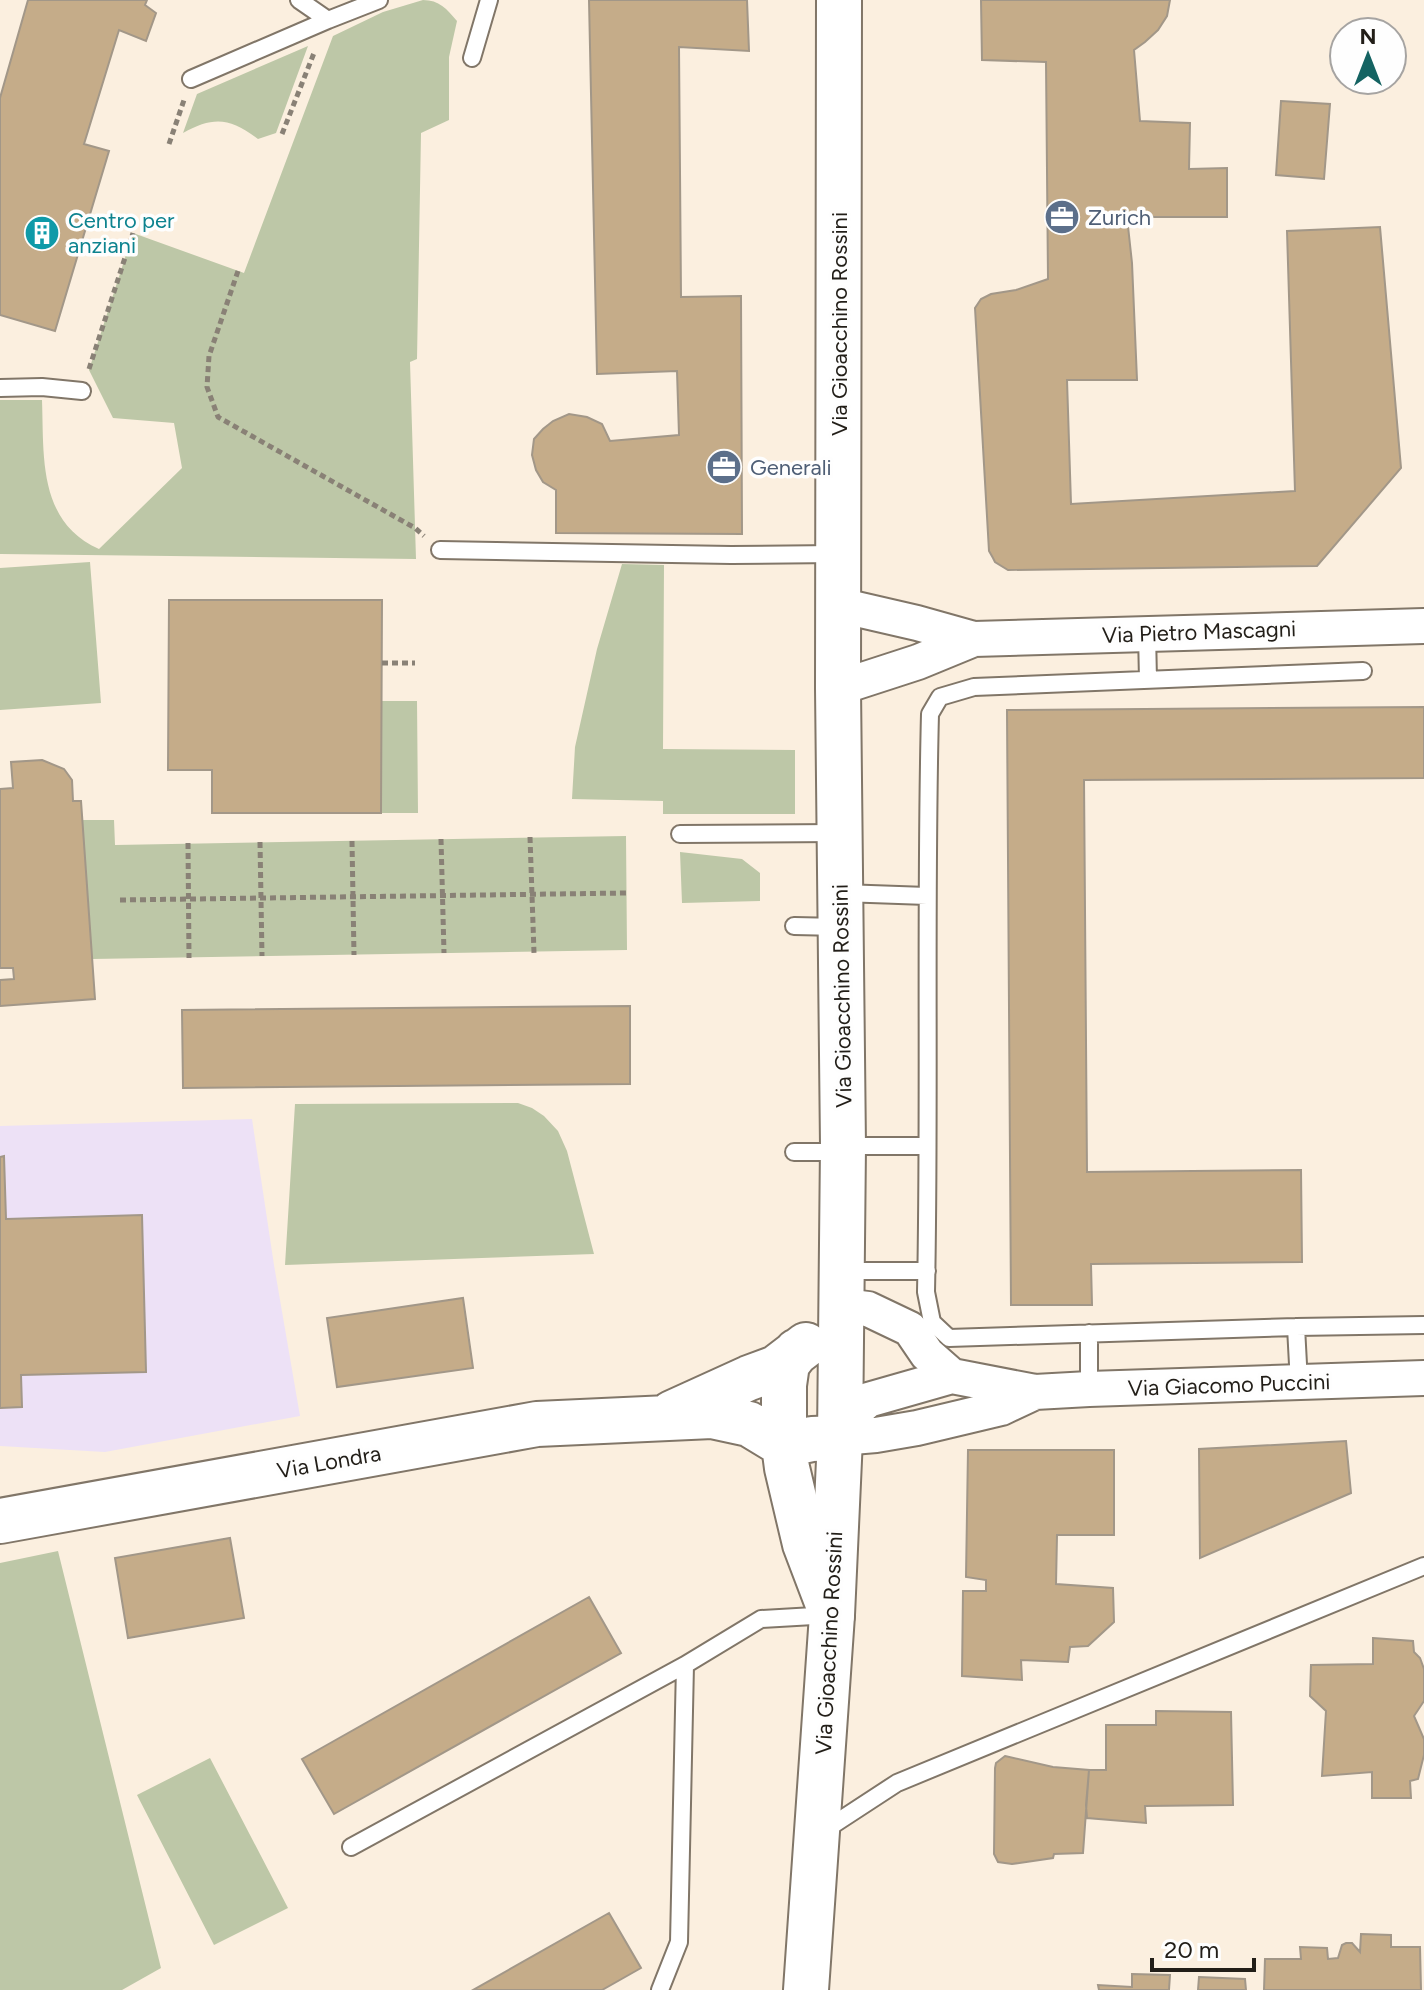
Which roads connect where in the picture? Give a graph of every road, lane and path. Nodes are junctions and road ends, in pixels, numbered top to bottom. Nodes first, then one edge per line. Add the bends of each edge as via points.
1 (299, 0) edge
2 (379, 0) edge
3 (489, 0) edge
4 (839, 0) edge
5 (328, 20) junction
6 (472, 58) dead end
7 (191, 79) joint
8 (282, 134) dead end
9 (169, 144) dead end
10 (133, 233) dead end
11 (238, 271) dead end
12 (0, 388) edge
13 (82, 391) joint
14 (440, 550) joint
15 (839, 554) junction
16 (839, 605) junction
17 (1424, 626) edge
18 (1147, 633) junction
19 (974, 639) junction
20 (382, 663) dead end
21 (415, 663) dead end
22 (1363, 671) dead end
23 (1148, 680) junction
24 (838, 688) junction
25 (840, 833) junction
26 (680, 834) dead end
27 (530, 837) dead end
28 (441, 839) dead end
29 (352, 841) dead end
30 (260, 842) dead end
31 (188, 843) dead end
32 (626, 893) dead end
33 (532, 895) junction
34 (443, 896) junction
35 (927, 896) junction
36 (353, 897) junction
37 (261, 898) junction
38 (189, 899) junction
39 (120, 900) dead end
40 (840, 910) junction
41 (794, 926) dead end
42 (444, 953) dead end
43 (534, 953) dead end
44 (354, 955) dead end
45 (262, 956) dead end
46 (189, 958) dead end
47 (927, 1146) junction
48 (843, 1149) junction
49 (794, 1152) dead end
50 (927, 1271) junction
51 (842, 1288) junction
52 (1424, 1325) edge
53 (1296, 1327) junction
54 (1089, 1333) junction
55 (797, 1351) junction
56 (952, 1376) junction
57 (1424, 1378) edge
58 (1299, 1383) junction
59 (1089, 1389) junction
60 (1035, 1392) junction
61 (661, 1418) junction
62 (840, 1438) junction
63 (784, 1445) junction
64 (0, 1521) edge
65 (1424, 1566) edge
66 (832, 1615) junction
67 (685, 1665) junction
68 (817, 1835) junction
69 (351, 1847) dead end
70 (660, 1990) edge
71 (806, 1990) edge

1 - 5 lane
2 - 5 lane
3 - 6 lane
4 - 15 main road, Via Gioacchino Rossini
5 - 7 lane
5 - 8 path
7 - 9 path
10 - 13 path
11 - 14 path via 209,356 207,387 218,417 415,528
12 - 13 lane
14 - 15 lane
15 - 16 main road, Via Gioacchino Rossini
16 - 19 street, Via Pietro Mascagni
16 - 24 main road, Via Gioacchino Rossini
17 - 18 street, Via Pietro Mascagni
18 - 19 street, Via Pietro Mascagni
18 - 23 lane
19 - 24 street, Via Pietro Mascagni
20 - 21 path
22 - 23 lane
23 - 35 lane via 974,687 940,697 930,714
24 - 25 main road, Via Gioacchino Rossini
25 - 26 lane
25 - 40 main road, Via Gioacchino Rossini
27 - 33 path
28 - 34 path
29 - 36 path
30 - 37 path
31 - 38 path
32 - 33 path
33 - 34 path
33 - 43 path
34 - 36 path
34 - 42 path
35 - 40 lane
35 - 47 lane
36 - 37 path
36 - 44 path
37 - 38 path
37 - 45 path
38 - 39 path
38 - 46 path
40 - 41 lane
40 - 48 main road, Via Gioacchino Rossini
47 - 48 lane
47 - 50 lane
48 - 49 lane
48 - 51 main road, Via Gioacchino Rossini
50 - 51 lane
50 - 54 lane via 932,1322 949,1338
51 - 55 main road, Via Londra via 814,1339
51 - 56 street via 868,1309 910,1329
51 - 62 main road, Via Gioacchino Rossini
52 - 53 lane
53 - 54 lane
53 - 58 lane
54 - 59 lane
55 - 61 main road, Via Londra via 776,1368
55 - 63 main road via 785,1374
56 - 60 street, Via Giacomo Puccini
56 - 62 street, Via Giacomo Puccini via 868,1400 854,1412
57 - 58 street, Via Giacomo Puccini
58 - 59 street, Via Giacomo Puccini
59 - 60 street, Via Giacomo Puccini
60 - 62 street, Via Giacomo Puccini via 1001,1408 917,1428
61 - 63 main road, Via Londra via 712,1416 749,1424
61 - 64 main road, Via Londra via 537,1424
62 - 63 main road
62 - 66 main road, Via Gioacchino Rossini
63 - 66 main road via 805,1544
65 - 68 lane via 897,1783
66 - 67 lane via 761,1619
66 - 68 main road, Via Gioacchino Rossini
67 - 69 lane
67 - 70 lane via 679,1942
68 - 71 main road, Via Gioacchino Rossini

